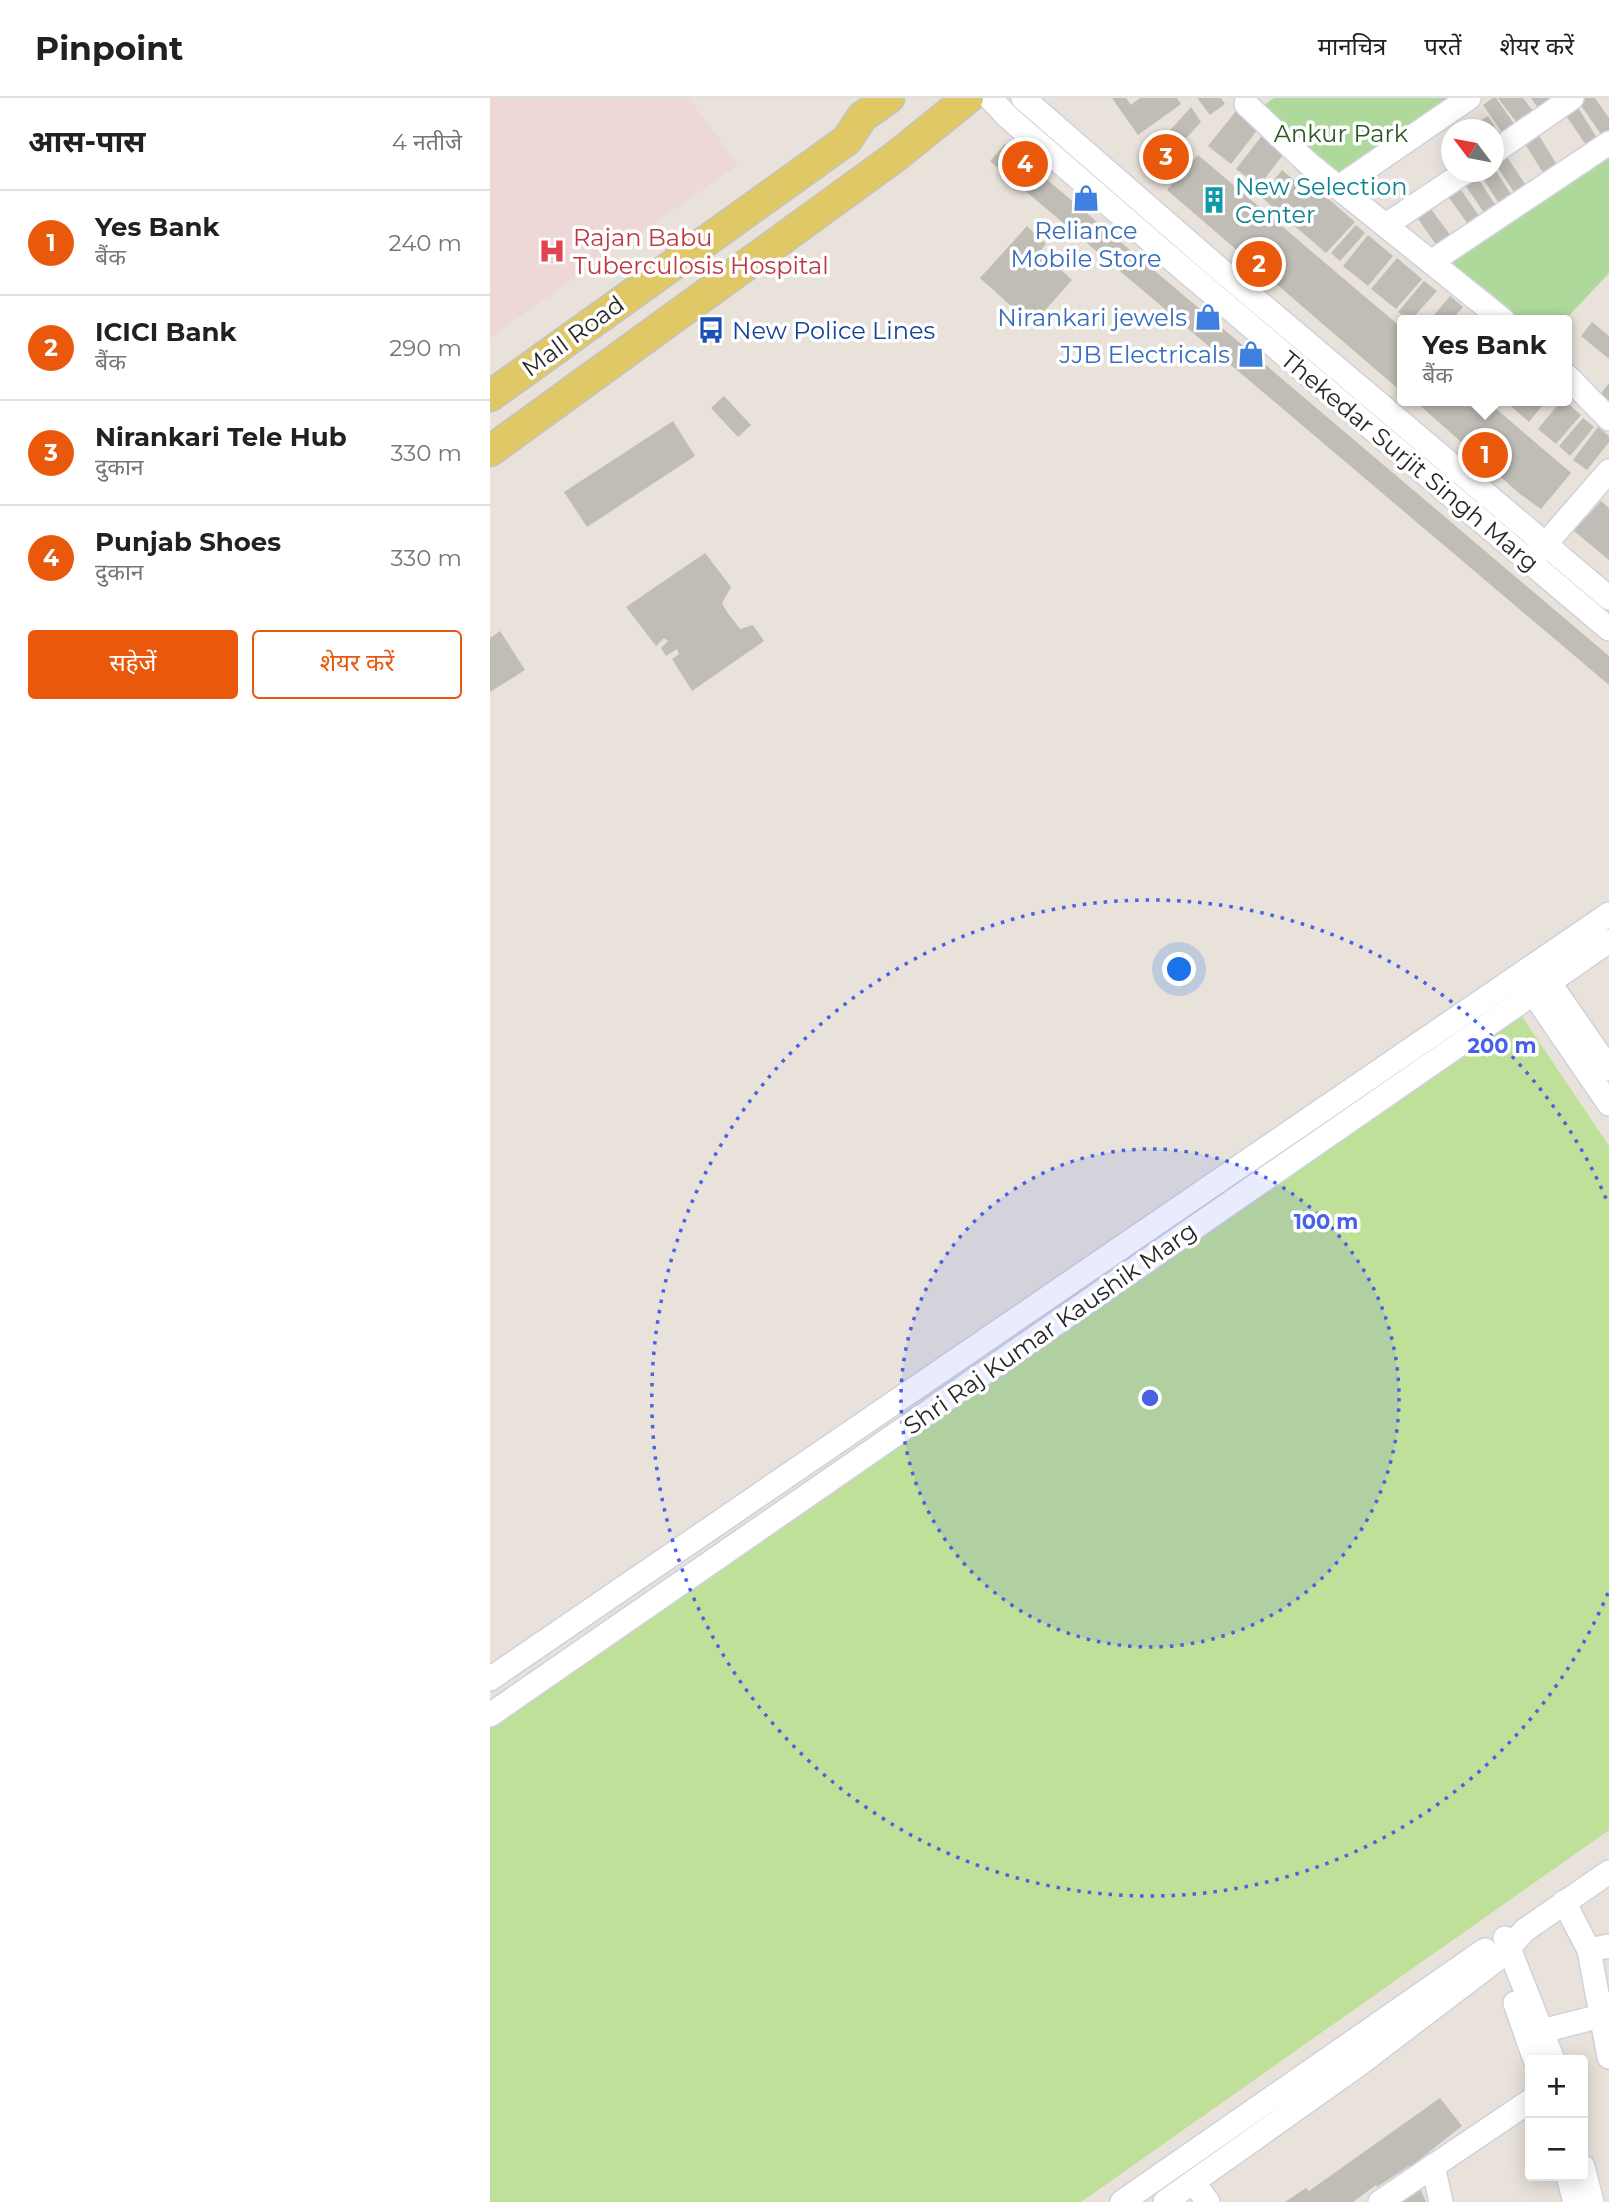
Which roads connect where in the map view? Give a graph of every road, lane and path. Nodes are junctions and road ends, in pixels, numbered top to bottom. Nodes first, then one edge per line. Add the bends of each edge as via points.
1 (888, 98) edge
2 (968, 98) edge
3 (990, 98) edge
4 (1023, 98) edge
5 (1469, 98) edge
6 (1572, 98) edge
7 (1246, 102) edge
8 (1609, 143) edge
9 (1504, 144) edge
10 (1450, 182) edge
11 (1339, 187) junction
12 (1386, 225) junction
13 (1431, 262) junction
14 (1497, 315) edge
15 (1572, 381) edge
16 (490, 396) edge
17 (1609, 419) edge
18 (490, 451) edge
19 (1609, 471) edge
20 (1546, 544) junction
21 (1530, 563) junction
22 (1609, 598) edge
23 (1609, 629) edge
24 (1609, 914) edge
25 (1609, 941) edge
26 (1534, 978) junction
27 (1572, 1050) junction
28 (1605, 1059) edge
29 (1609, 1104) edge
30 (1033, 1308) junction
31 (1047, 1331) junction
32 (555, 1635) junction
33 (571, 1659) junction
34 (490, 1679) edge
35 (490, 1715) edge
36 (1609, 1872) edge
37 (1564, 1902) junction
38 (1507, 1943) junction
39 (1599, 1948) edge
40 (1606, 2015) edge
41 (1542, 2031) junction
42 (1534, 2055) edge
43 (1551, 2055) edge
44 (1609, 2057) edge
45 (1525, 2104) edge
46 (1433, 2166) junction
47 (1570, 2181) edge
48 (1587, 2181) edge
49 (1194, 2182) junction
50 (1122, 2202) edge
51 (1165, 2202) edge
52 (1208, 2202) edge
53 (1380, 2202) edge
54 (1441, 2202) edge
55 (1575, 2202) edge
56 (1592, 2202) edge

1 - 16 main road, Mall Road via 862,117 847,139
2 - 18 main road via 885,164
3 - 21 street, Thekedar Surjit Singh Marg
4 - 20 street, Thekedar Surjit Singh Marg
5 - 11 street
6 - 9 street
7 - 11 street
8 - 13 street
10 - 12 street
11 - 12 street
12 - 13 street
13 - 14 street
15 - 17 street
19 - 20 street
20 - 21 street
20 - 22 street, Thekedar Surjit Singh Marg
21 - 23 street, Thekedar Surjit Singh Marg
24 - 26 street, Shri Raj Kumar Kaushik Marg
25 - 26 street, Shri Raj Kumar Kaushik Marg
26 - 27 street
26 - 28 street
26 - 30 street, Shri Raj Kumar Kaushik Marg
26 - 31 street, Shri Raj Kumar Kaushik Marg
27 - 28 street
27 - 29 street
30 - 31 street
30 - 32 street, Shri Raj Kumar Kaushik Marg
31 - 33 street, Shri Raj Kumar Kaushik Marg
32 - 33 street
32 - 34 street, Shri Raj Kumar Kaushik Marg
33 - 35 street, Shri Raj Kumar Kaushik Marg
36 - 37 street
37 - 38 street
37 - 39 street
38 - 41 street
38 - 42 street
38 - 49 street via 1358,2064
38 - 50 street
39 - 40 street
40 - 41 street
40 - 44 street
41 - 43 street
45 - 46 street
46 - 53 street
46 - 54 street
47 - 55 street
48 - 56 street
49 - 51 street
49 - 52 street

